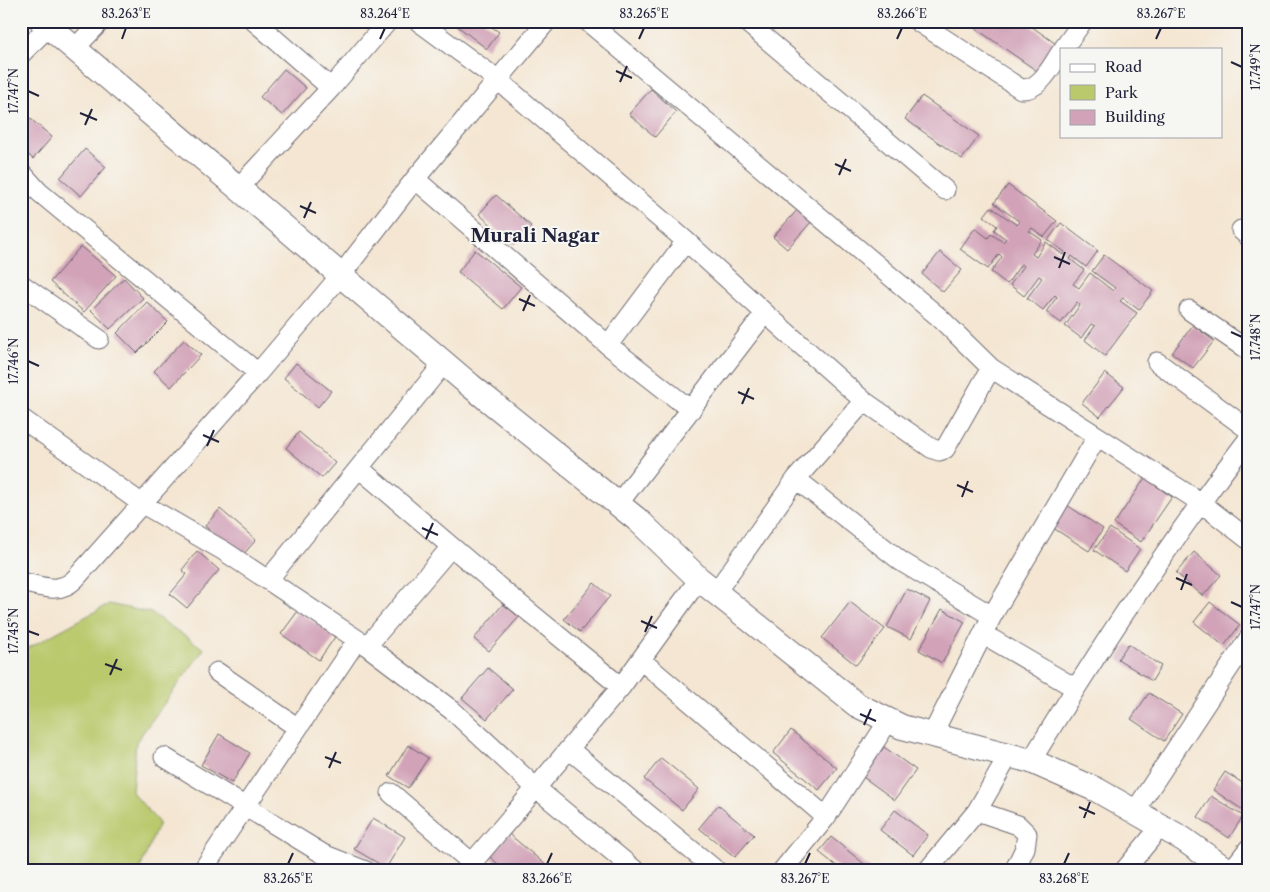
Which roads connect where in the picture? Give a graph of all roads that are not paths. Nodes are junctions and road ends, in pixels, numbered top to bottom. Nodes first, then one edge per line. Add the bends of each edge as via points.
1 (101, 21) edge
2 (254, 21) edge
3 (388, 21) edge
4 (418, 21) edge
5 (547, 21) edge
6 (587, 21) edge
7 (746, 21) edge
8 (917, 21) edge
9 (1083, 21) edge
10 (46, 24) edge
11 (75, 48) junction
12 (1063, 48) edge
13 (1060, 53) edge
14 (21, 54) edge
15 (498, 80) junction
16 (331, 88) junction
17 (21, 172) edge
18 (415, 179) junction
19 (238, 188) junction
20 (946, 190) dead end
21 (686, 240) junction
22 (341, 275) junction
23 (21, 284) edge
24 (1189, 310) dead end
25 (764, 313) junction
26 (99, 339) dead end
27 (608, 345) junction
28 (1249, 351) edge
29 (1157, 362) dead end
30 (444, 363) junction
31 (991, 368) junction
32 (258, 373) junction
33 (864, 401) junction
34 (691, 410) junction
35 (23, 423) edge
36 (1249, 430) edge
37 (1097, 437) junction
38 (1249, 438) edge
39 (359, 468) junction
40 (796, 478) junction
41 (1200, 502) junction
42 (141, 503) junction
43 (618, 504) junction
44 (1249, 540) edge
45 (451, 547) junction
46 (268, 580) junction
47 (21, 582) edge
48 (707, 586) junction
49 (992, 616) junction
50 (983, 634) junction
51 (1249, 638) edge
52 (362, 643) junction
53 (642, 660) junction
54 (217, 672) dead end
55 (621, 687) junction
56 (1075, 688) junction
57 (889, 720) junction
58 (298, 728) junction
59 (932, 735) junction
60 (570, 750) junction
61 (164, 757) dead end
62 (1020, 758) junction
63 (536, 788) junction
64 (391, 793) dead end
65 (245, 808) junction
66 (977, 811) junction
67 (1134, 811) junction
68 (826, 817) junction
69 (1160, 826) junction
70 (1249, 848) edge
71 (469, 867) edge
72 (202, 871) edge
73 (366, 871) edge
74 (636, 871) edge
75 (717, 871) edge
76 (782, 871) edge
77 (927, 871) edge
78 (1014, 871) edge
79 (1124, 871) edge
80 (1230, 871) edge

1 - 11 street
2 - 16 street
3 - 16 street
4 - 15 street
5 - 15 street
6 - 31 street via 940,318
7 - 20 street
8 - 13 street via 1021,89 1035,87
9 - 12 street
10 - 11 main road
10 - 14 street
11 - 19 main road
15 - 18 street
15 - 21 street
16 - 19 street
17 - 32 street via 39,192
18 - 22 street
18 - 27 street
19 - 22 main road
21 - 25 street
21 - 27 street
22 - 30 main road
22 - 32 street
23 - 26 street
24 - 28 street
25 - 33 street
25 - 34 street
27 - 34 street
29 - 36 street
30 - 39 street
30 - 43 main road
31 - 33 street via 945,448 939,451
31 - 37 street
32 - 42 street
33 - 40 street
34 - 43 street
35 - 42 street
37 - 41 street
37 - 49 street
38 - 41 street
39 - 45 street
39 - 46 street
40 - 48 street
40 - 49 street via 902,562
41 - 44 street
41 - 56 street
42 - 46 street
42 - 47 street via 67,587 57,590
43 - 48 main road
45 - 52 street
45 - 55 street
46 - 52 street
48 - 53 street
48 - 57 main road via 857,705
49 - 50 street
50 - 56 street
50 - 59 street
51 - 67 street
52 - 58 street
52 - 63 street via 453,711
53 - 55 street
53 - 68 street
54 - 58 street
55 - 60 street
56 - 62 street
57 - 59 main road
57 - 68 street
58 - 65 street
59 - 62 main road
60 - 63 street
60 - 75 street
61 - 65 street
62 - 66 street
62 - 67 main road via 1097,790
63 - 71 street
63 - 74 street
64 - 71 street
65 - 72 street
65 - 73 street via 323,854
66 - 77 street
66 - 78 street via 1018,825 1027,834 1025,848
67 - 69 main road
68 - 76 street
69 - 79 street
69 - 80 main road
70 - 80 street

